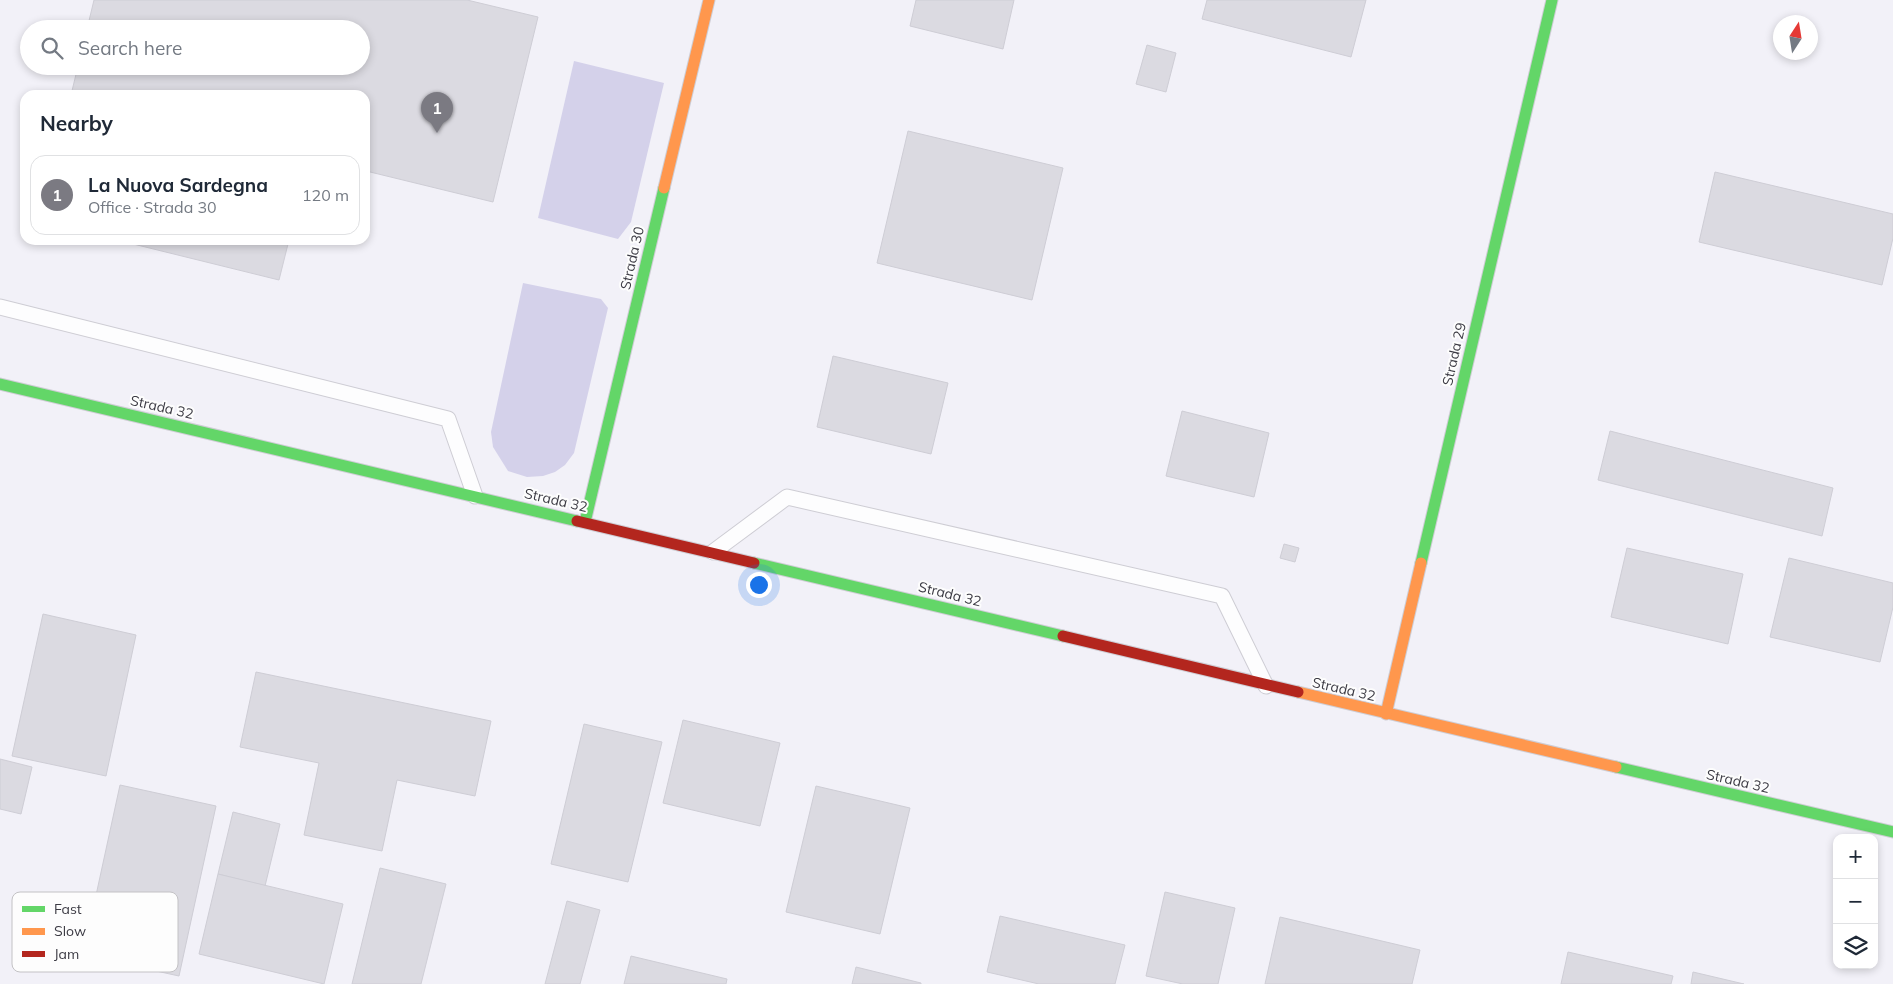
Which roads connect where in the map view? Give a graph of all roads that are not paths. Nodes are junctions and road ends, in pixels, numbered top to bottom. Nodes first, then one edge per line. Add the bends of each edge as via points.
1 (709, 0) edge
2 (1552, 0) edge
3 (0, 307) edge
4 (0, 384) edge
5 (475, 496) junction
6 (584, 522) junction
7 (713, 552) junction
8 (1266, 686) junction
9 (1386, 714) junction
10 (1893, 832) edge

1 - 6 street, Strada 30
2 - 9 street, Strada 29
3 - 5 lane via 448,419
4 - 5 street, Strada 32
5 - 6 street, Strada 32
6 - 7 street, Strada 32
7 - 8 street, Strada 32
7 - 8 lane via 788,497 1222,596
8 - 9 street, Strada 32
9 - 10 street, Strada 32

